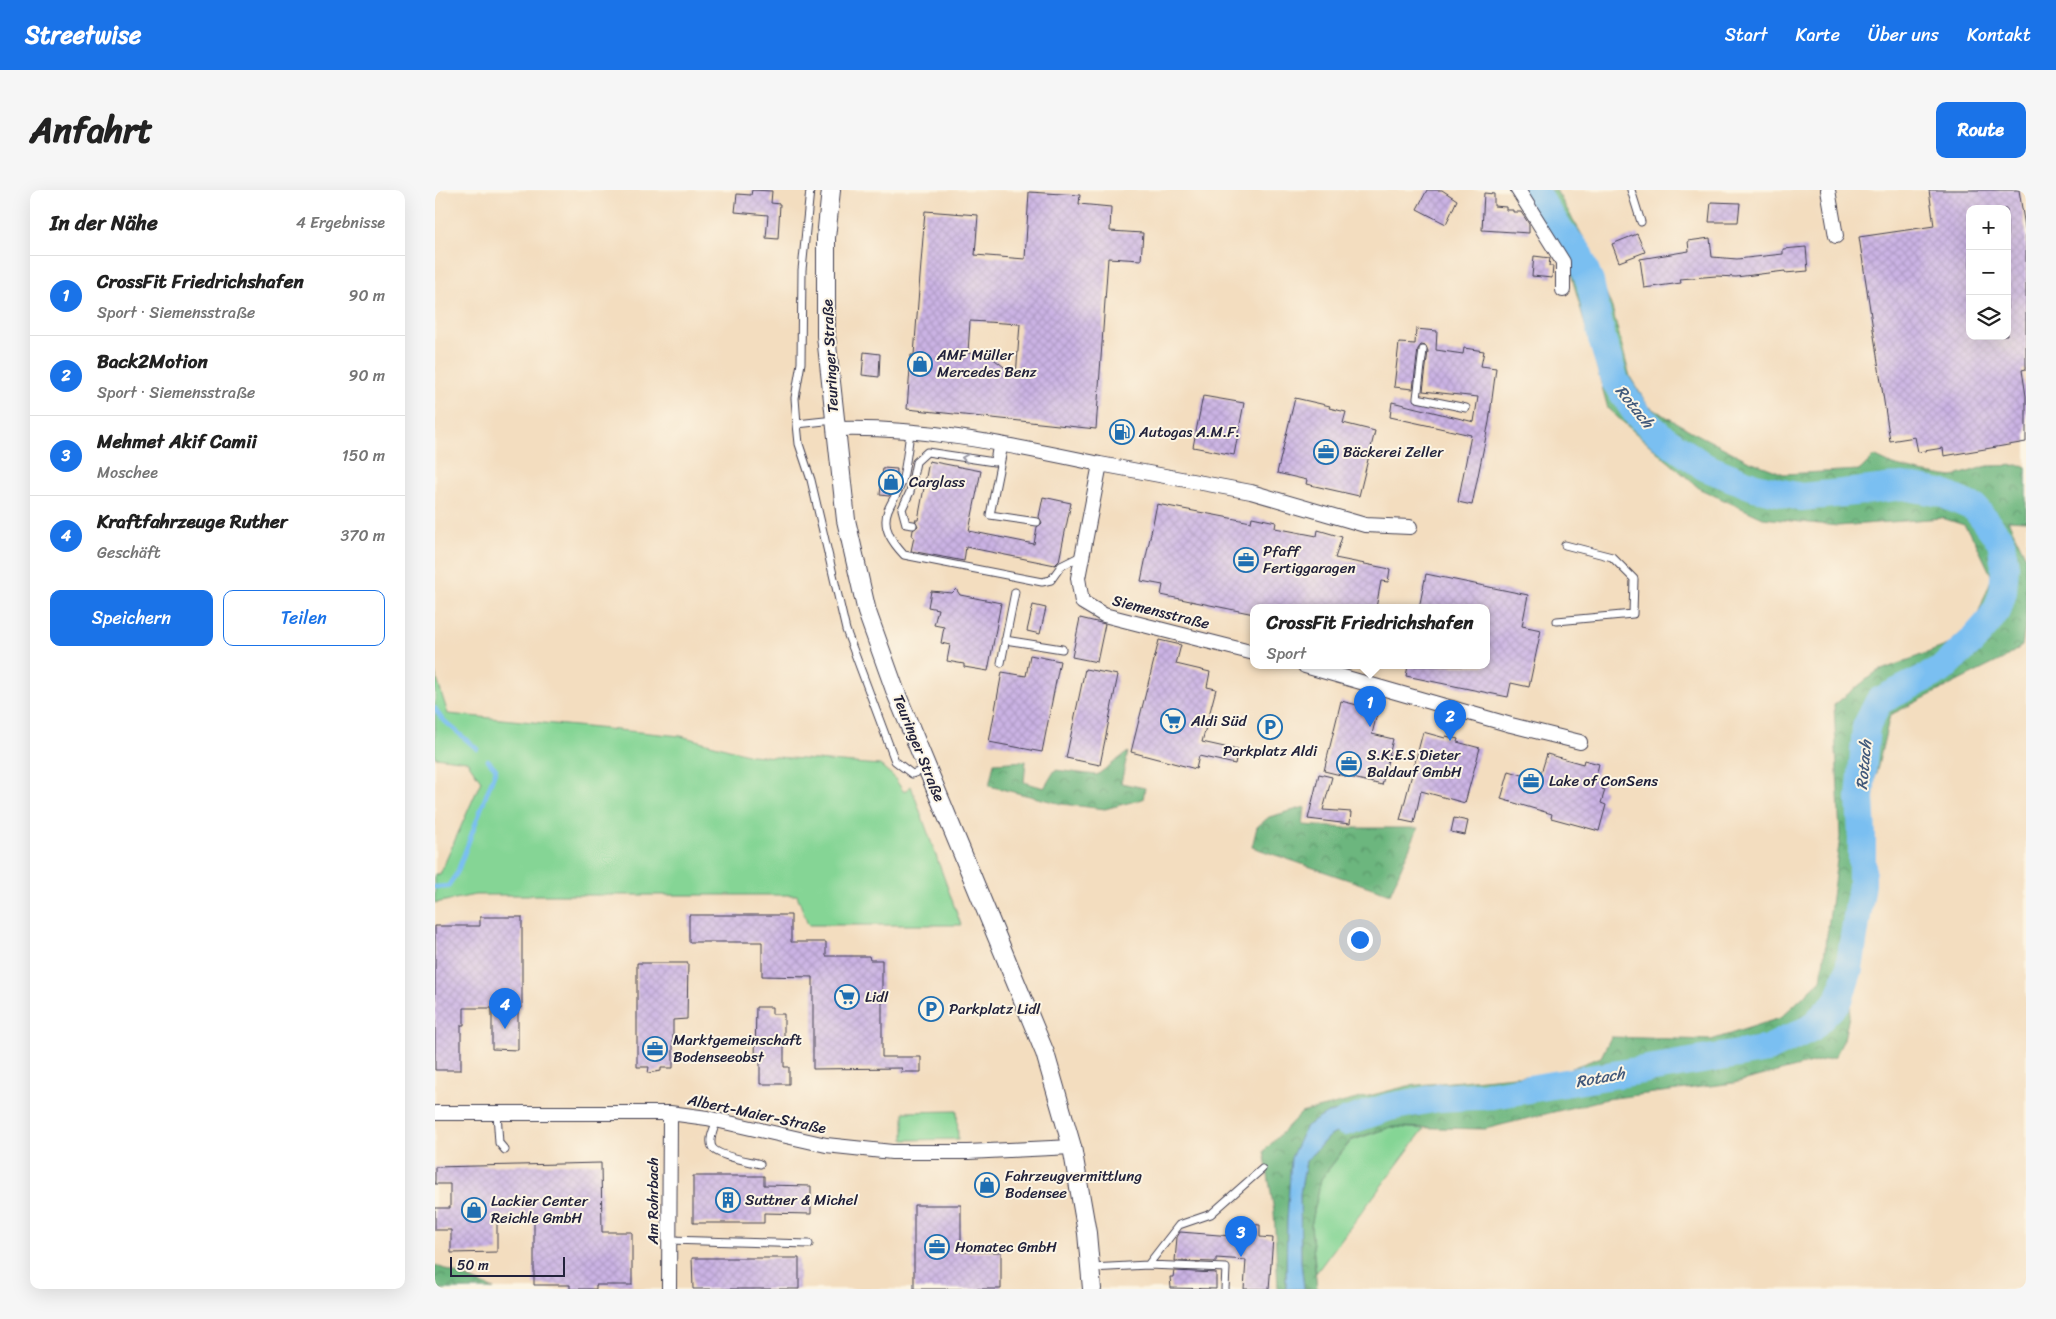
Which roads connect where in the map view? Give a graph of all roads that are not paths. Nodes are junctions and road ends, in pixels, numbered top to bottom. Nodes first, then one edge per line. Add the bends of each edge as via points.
1 (810, 190) edge
2 (831, 190) edge
3 (1518, 190) edge
4 (1631, 190) edge
5 (1828, 190) edge
6 (1641, 222) dead end
7 (1836, 236) dead end
8 (1563, 290) dead end
9 (1423, 350) dead end
10 (1466, 408) dead end
11 (797, 424) junction
12 (834, 425) junction
13 (910, 432) junction
14 (1001, 444) junction
15 (1100, 464) junction
16 (1037, 522) dead end
17 (913, 525) dead end
18 (1410, 528) dead end
19 (1565, 545) dead end
20 (1082, 555) junction
21 (1015, 592) dead end
22 (1557, 621) dead end
23 (1005, 640) junction
24 (1062, 649) dead end
25 (1250, 652) edge
26 (1001, 663) dead end
27 (1315, 669) edge
28 (1580, 742) dead end
29 (927, 769) junction
30 (435, 1113) edge
31 (497, 1113) junction
32 (670, 1114) junction
33 (717, 1120) junction
34 (1072, 1147) junction
35 (505, 1150) dead end
36 (760, 1164) dead end
37 (1263, 1169) dead end
38 (669, 1240) junction
39 (809, 1244) dead end
40 (1148, 1264) junction
41 (1091, 1268) junction
42 (669, 1289) edge
43 (1092, 1289) edge
44 (1225, 1289) edge

1 - 11 lane via 802,270 801,363 795,398
2 - 12 street, Teuringer Straße via 826,336
3 - 8 street via 1563,262
4 - 6 lane
5 - 7 street
9 - 10 lane via 1417,398
11 - 12 lane
11 - 29 lane via 799,444 813,487 846,630 895,762 911,774
12 - 13 street
12 - 29 street, Teuringer Straße via 846,520 867,612
13 - 14 street
13 - 20 lane via 903,478 886,522 891,542 904,555 1042,582 1051,580 1061,566
14 - 15 street
14 - 16 lane via 990,515
14 -> 17 lane via 994,462 927,452 916,462 910,492 902,509 907,524
15 - 18 street via 1251,492 1365,525
15 - 20 street, Siemensstraße
19 - 22 lane via 1611,557 1634,579 1633,614
20 - 25 street, Siemensstraße via 1078,578 1082,602 1104,615
21 - 23 lane
23 - 24 lane
23 - 26 lane
27 - 28 street
29 - 34 street, Teuringer Straße via 1045,1054
30 - 31 street, Albert-Maier-Straße
31 - 32 street, Albert-Maier-Straße
31 - 35 lane via 499,1143
32 - 33 street, Albert-Maier-Straße
32 - 38 street, Am Rohrbach
33 - 34 street, Albert-Maier-Straße via 826,1145 892,1152
33 - 36 lane via 712,1148 718,1153
34 - 41 street, Teuringer Straße
37 - 40 lane via 1211,1214 1179,1225
38 - 39 lane
38 - 42 street, Am Rohrbach
40 - 41 lane
40 - 44 lane via 1226,1268
41 - 43 street, Teuringer Straße

